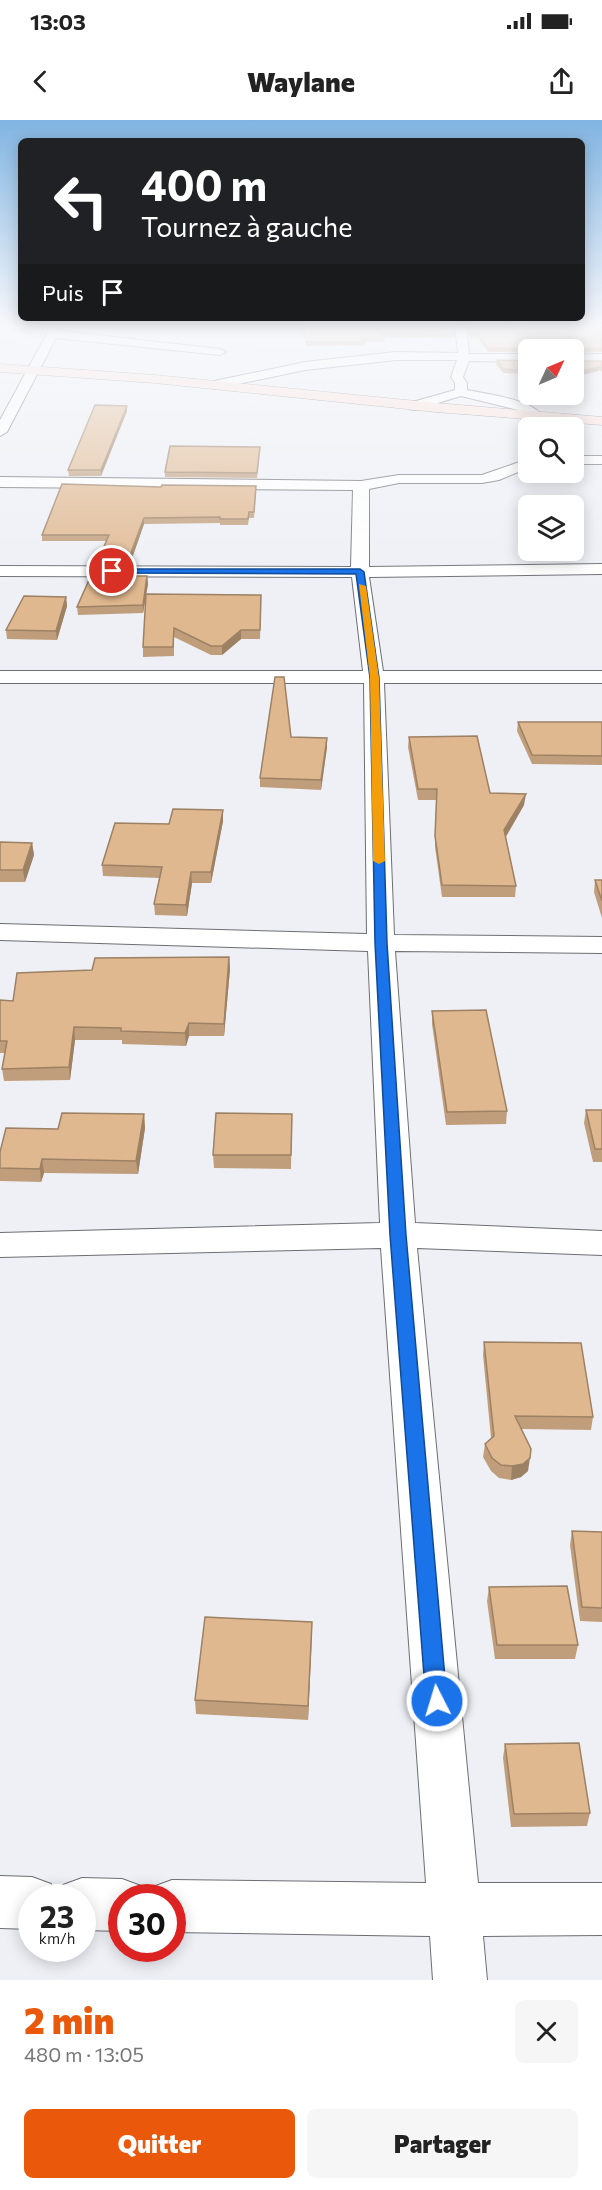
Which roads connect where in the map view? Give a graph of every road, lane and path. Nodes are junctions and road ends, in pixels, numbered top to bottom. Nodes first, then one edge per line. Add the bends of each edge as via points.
1 (11, 413) edge
2 (489, 413) edge
3 (527, 413) edge
4 (531, 417) joint
5 (584, 421) edge
6 (602, 422) edge
7 (584, 427) edge
8 (602, 430) edge
9 (0, 432) edge
10 (584, 460) edge
11 (602, 460) edge
12 (518, 467) edge
13 (0, 482) edge
14 (361, 486) junction
15 (602, 569) edge
16 (0, 571) edge
17 (360, 572) junction
18 (0, 677) edge
19 (602, 677) edge
20 (374, 678) junction
21 (0, 932) edge
22 (381, 943) junction
23 (602, 945) edge
24 (398, 1235) junction
25 (602, 1243) edge
26 (0, 1245) edge
27 (0, 1902) edge
28 (18, 1903) edge
29 (186, 1906) edge
30 (602, 1909) edge
31 (454, 1910) junction
32 (460, 1980) edge

1 - 9 street
2 - 4 main road
3 - 4 street
5 - 6 main road
7 - 8 main road
10 - 11 street
12 - 14 street via 482,479 399,479
13 - 14 street
14 - 17 street
15 - 17 street
16 - 17 street
17 - 20 street
18 - 20 street
19 - 20 street
20 - 22 street
21 - 22 street
22 - 23 street
22 - 24 street
24 - 25 street
24 - 26 street
24 - 31 street
27 - 28 street
29 - 31 street
30 - 31 street
31 - 32 street

